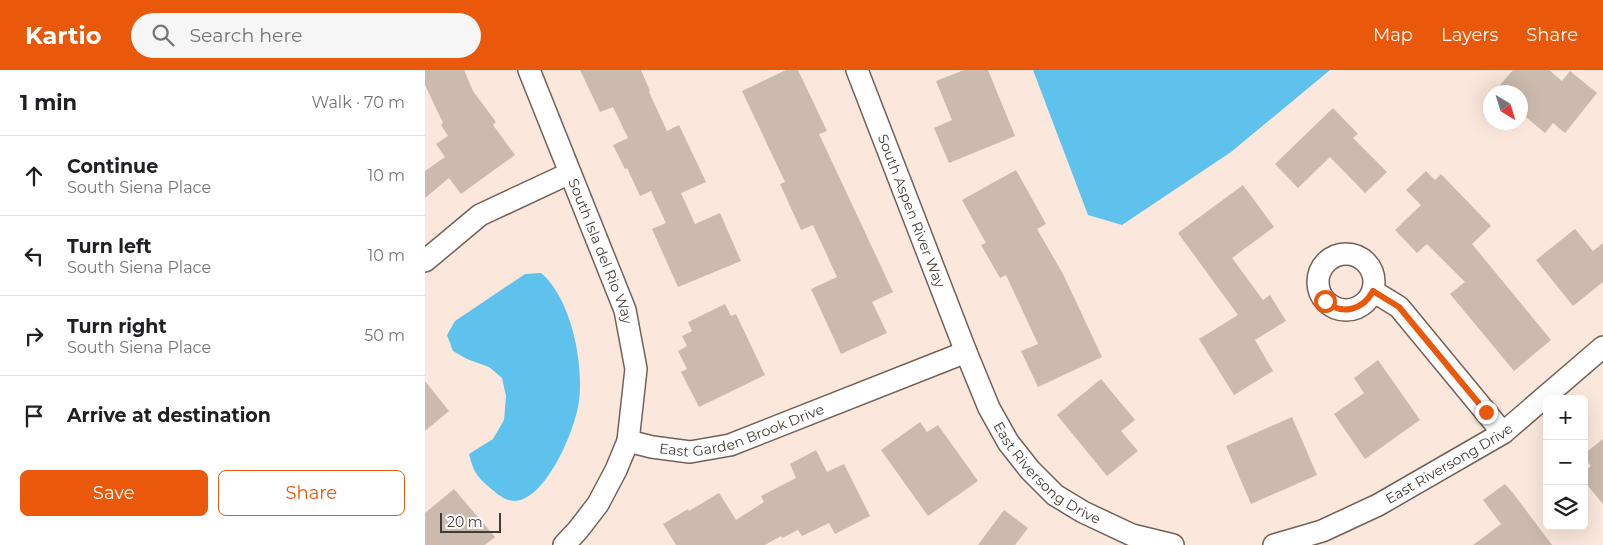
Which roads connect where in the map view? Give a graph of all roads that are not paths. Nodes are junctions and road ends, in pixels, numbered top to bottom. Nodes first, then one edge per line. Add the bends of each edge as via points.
1 (529, 70) edge
2 (857, 70) edge
3 (570, 173) junction
4 (425, 262) edge
5 (1373, 291) dead end
6 (1603, 347) edge
7 (966, 352) junction
8 (1503, 433) junction
9 (628, 441) junction
10 (564, 545) edge
11 (1173, 545) edge
12 (1274, 545) edge

1 - 3 street, South Isla del Rio Way
2 - 7 street, South Aspen River Way
3 - 4 street via 480,215
3 - 9 street, South Isla del Rio Way via 625,310 636,370
5 - 8 street via 1399,307
6 - 8 street, East Riversong Drive
7 - 9 street, East Garden Brook Drive via 730,445 690,452
7 - 11 street, East Riversong Drive via 989,408 1008,442 1055,495 1083,512 1132,534
8 - 12 street, East Riversong Drive via 1378,505 1323,531
9 - 10 street via 598,504

